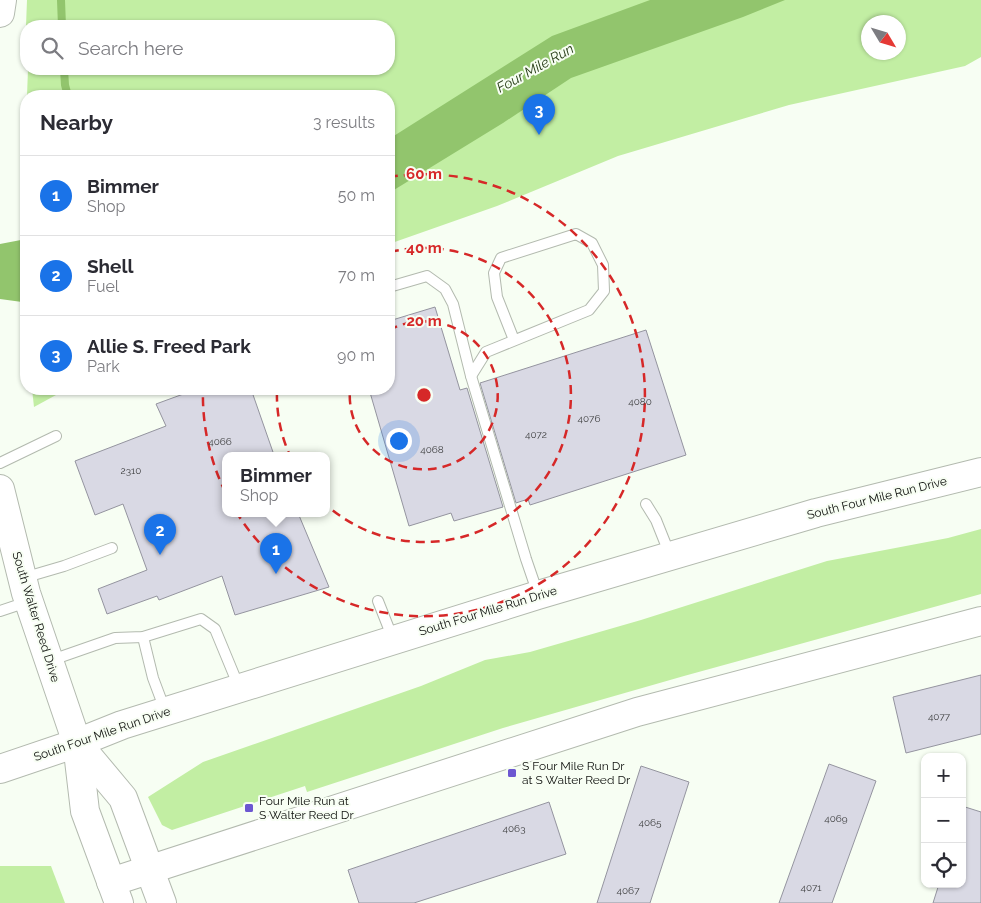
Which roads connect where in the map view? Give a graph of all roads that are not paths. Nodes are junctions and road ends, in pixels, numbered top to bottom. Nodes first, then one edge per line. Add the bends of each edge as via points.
1 (2, 0) edge
2 (0, 13) edge
3 (395, 285) edge
4 (514, 340) junction
5 (471, 376) junction
6 (56, 436) dead end
7 (0, 463) edge
8 (981, 472) edge
9 (0, 489) edge
10 (646, 504) dead end
11 (112, 548) dead end
12 (671, 556) junction
13 (25, 590) junction
14 (538, 595) junction
15 (378, 601) dead end
16 (0, 611) edge
17 (981, 621) edge
18 (143, 637) junction
19 (393, 640) junction
20 (49, 661) junction
21 (239, 688) junction
22 (166, 711) junction
23 (77, 743) junction
24 (0, 769) edge
25 (149, 869) junction
26 (115, 892) edge
27 (162, 903) edge

1 - 2 main road
3 - 5 lane via 427,276 445,288 453,304
4 - 4 lane via 589,310 604,291 603,265 592,243 576,234 501,258 494,273 497,297
4 - 5 lane via 486,352
5 - 14 lane
6 - 7 lane
8 - 12 main road, South Four Mile Run Drive via 816,513
9 - 13 main road, South Walter Reed Drive
10 - 12 lane
11 - 13 lane via 64,566
12 - 14 main road, South Four Mile Run Drive
13 - 16 lane
13 - 20 main road, South Walter Reed Drive
14 - 19 main road, South Four Mile Run Drive
15 - 19 lane
17 - 25 main road via 637,712
18 - 20 lane via 115,638
18 - 21 lane via 201,619 215,629
18 - 22 lane via 153,678
19 - 21 main road, South Four Mile Run Drive
20 - 23 main road, South Walter Reed Drive
21 - 22 main road, South Four Mile Run Drive
22 - 23 main road, South Four Mile Run Drive
23 - 24 main road, South Four Mile Run Drive
23 - 25 main road, South Walter Reed Drive via 122,798
23 - 26 main road, South Walter Reed Drive via 85,812
25 - 26 main road
25 - 27 main road, South Walter Reed Drive

